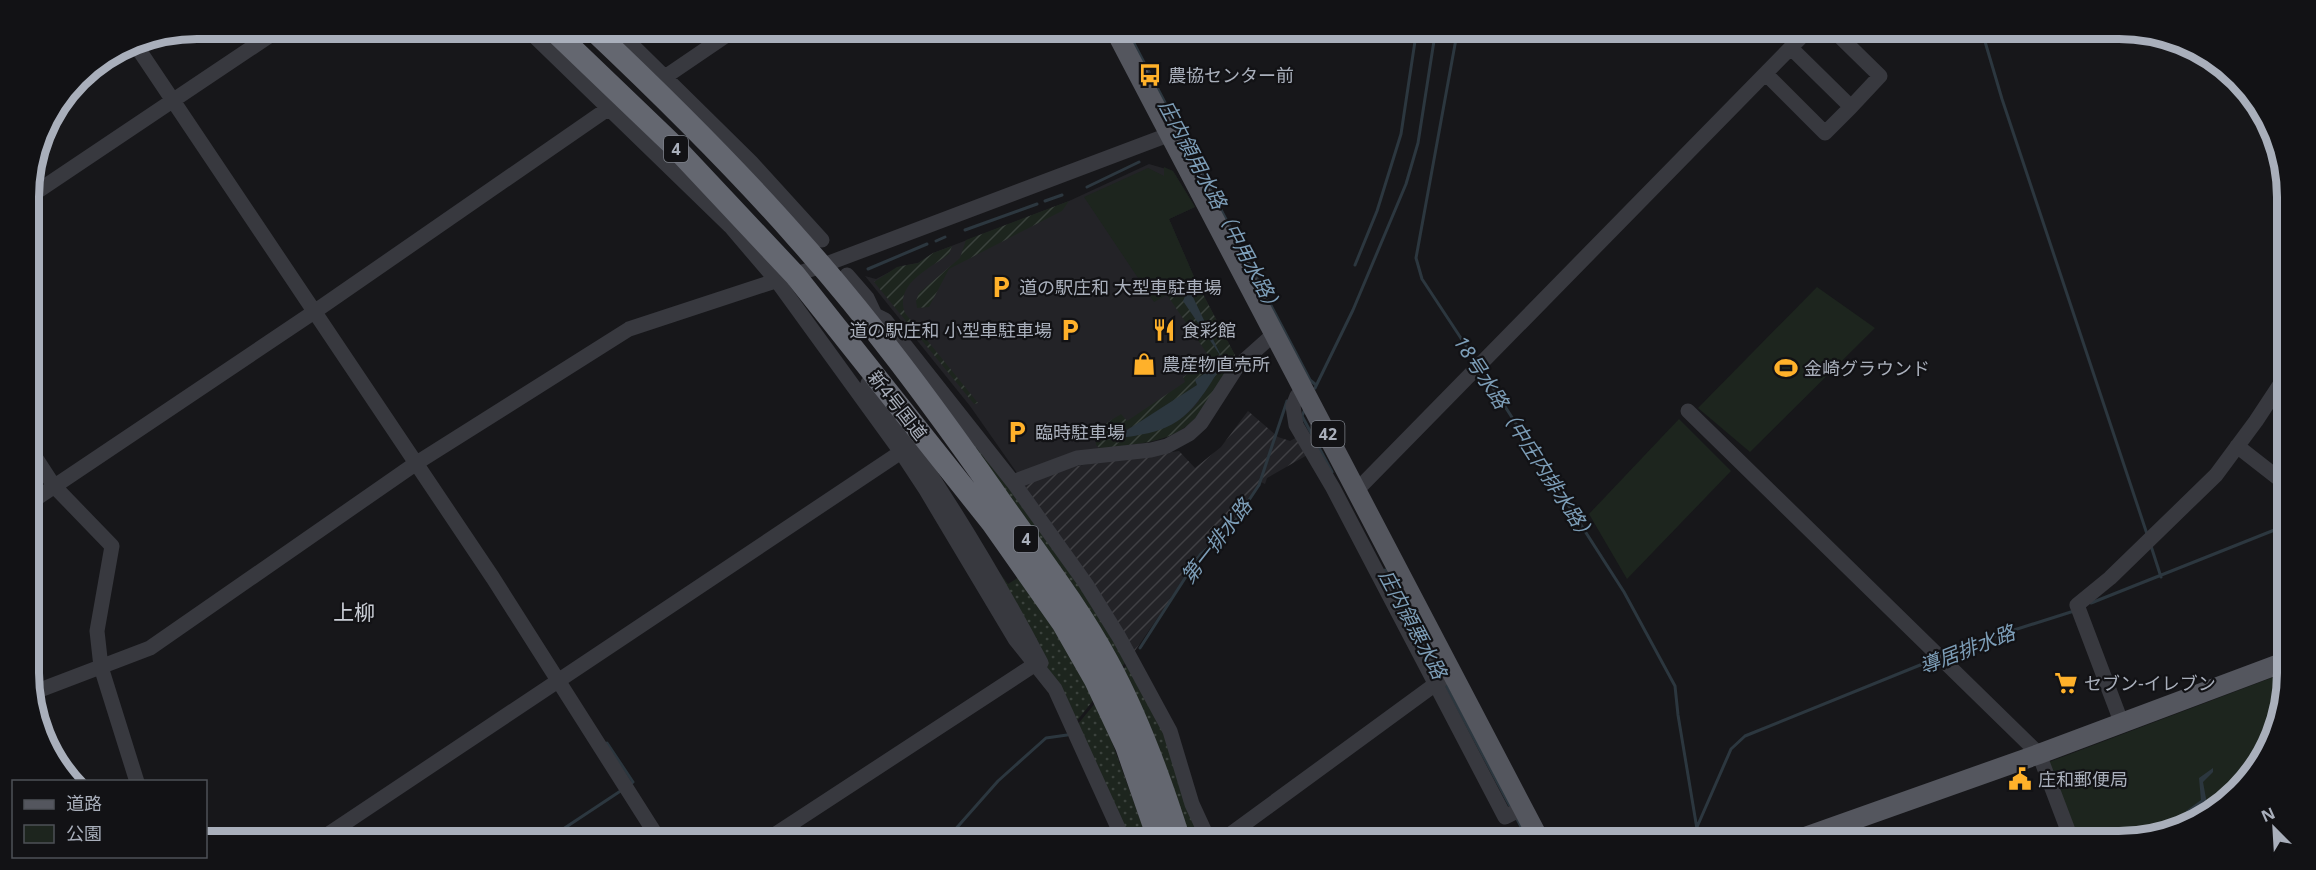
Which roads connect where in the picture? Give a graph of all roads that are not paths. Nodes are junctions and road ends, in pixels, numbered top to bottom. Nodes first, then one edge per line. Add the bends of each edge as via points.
1 (265, 39) edge
2 (537, 39) edge
3 (562, 39) edge
4 (603, 39) edge
5 (626, 39) edge
6 (721, 39) edge
7 (1120, 39) edge
8 (1800, 39) edge
9 (1842, 39) edge
10 (1791, 48) junction
11 (139, 50) edge
12 (1766, 74) junction
13 (665, 77) junction
14 (173, 101) junction
15 (1851, 107) junction
16 (609, 108) junction
17 (1168, 135) junction
18 (714, 138) junction
19 (39, 190) edge
20 (738, 224) junction
21 (822, 240) dead end
22 (821, 266) junction
23 (847, 275) dead end
24 (786, 278) junction
25 (314, 312) junction
26 (869, 315) junction
27 (828, 317) junction
28 (1275, 333) junction
29 (2277, 389) edge
30 (1305, 390) junction
31 (1688, 411) dead end
32 (2237, 446) junction
33 (901, 452) junction
34 (39, 463) edge
35 (416, 464) junction
36 (2277, 477) edge
37 (1013, 482) junction
38 (54, 486) junction
39 (1357, 490) junction
40 (39, 496) edge
41 (1034, 665) junction
42 (2277, 665) edge
43 (101, 667) junction
44 (1443, 679) junction
45 (560, 680) junction
46 (40, 690) edge
47 (1055, 690) junction
48 (2122, 724) junction
49 (2039, 754) junction
50 (136, 780) edge
51 (334, 831) edge
52 (654, 831) edge
53 (780, 831) edge
54 (1119, 831) edge
55 (1156, 831) edge
56 (1177, 831) edge
57 (1204, 831) edge
58 (1235, 831) edge
59 (1532, 831) edge
60 (1822, 831) edge
61 (2068, 831) edge

1 - 14 street
2 - 16 street
3 - 20 highway, 新4号国道 / 4 via 672,144
4 - 18 highway, 新4号国道 / 4
5 - 13 street
6 - 13 street
7 - 17 main road, 42
8 - 10 street
9 - 15 street via 1880,76
10 - 12 street
10 - 15 street
11 - 14 street
12 - 15 street via 1825,133
12 - 39 street
13 - 18 street
14 - 19 street
14 - 25 street
16 - 20 street
16 - 25 street
17 - 22 street
17 - 28 main road, 42
18 - 21 street via 751,162
18 - 22 highway, 新4号国道 / 4
20 - 24 highway, 新4号国道 / 4
22 - 24 street
22 - 26 highway, 新4号国道 / 4
23 - 26 street via 867,298
24 - 27 highway, 新4号国道 / 4
24 - 33 street
24 - 35 street via 629,329
25 - 35 street
25 - 38 street
26 - 37 street via 885,320
26 - 56 highway, 新4号国道 / 4 via 1095,638 1141,729
27 - 47 street via 855,364 978,547
27 - 55 highway, 新4号国道 / 4 via 985,515 1063,624 1126,746
28 - 30 main road, 42
28 - 37 street via 1237,367 1202,423 1189,434 1151,450 1044,464
29 - 32 street
30 - 39 main road, 42
30 - 44 street via 1293,406 1296,425
31 - 49 street
32 - 36 street
32 - 48 street via 2216,475 2077,605
33 - 41 street
33 - 45 street
34 - 38 street
35 - 43 street via 150,648
35 - 45 street
37 - 57 street via 1119,637 1170,730 1192,804
38 - 40 street
38 - 43 street via 112,546 98,622
39 - 44 main road, 42
41 - 47 street
41 - 53 street
42 - 48 main road
43 - 46 street
43 - 50 street
44 - 58 street
44 - 59 main road, 42 via 1516,812
45 - 51 street
45 - 52 street
47 - 54 street
48 - 49 main road
49 - 60 main road
49 - 61 street

